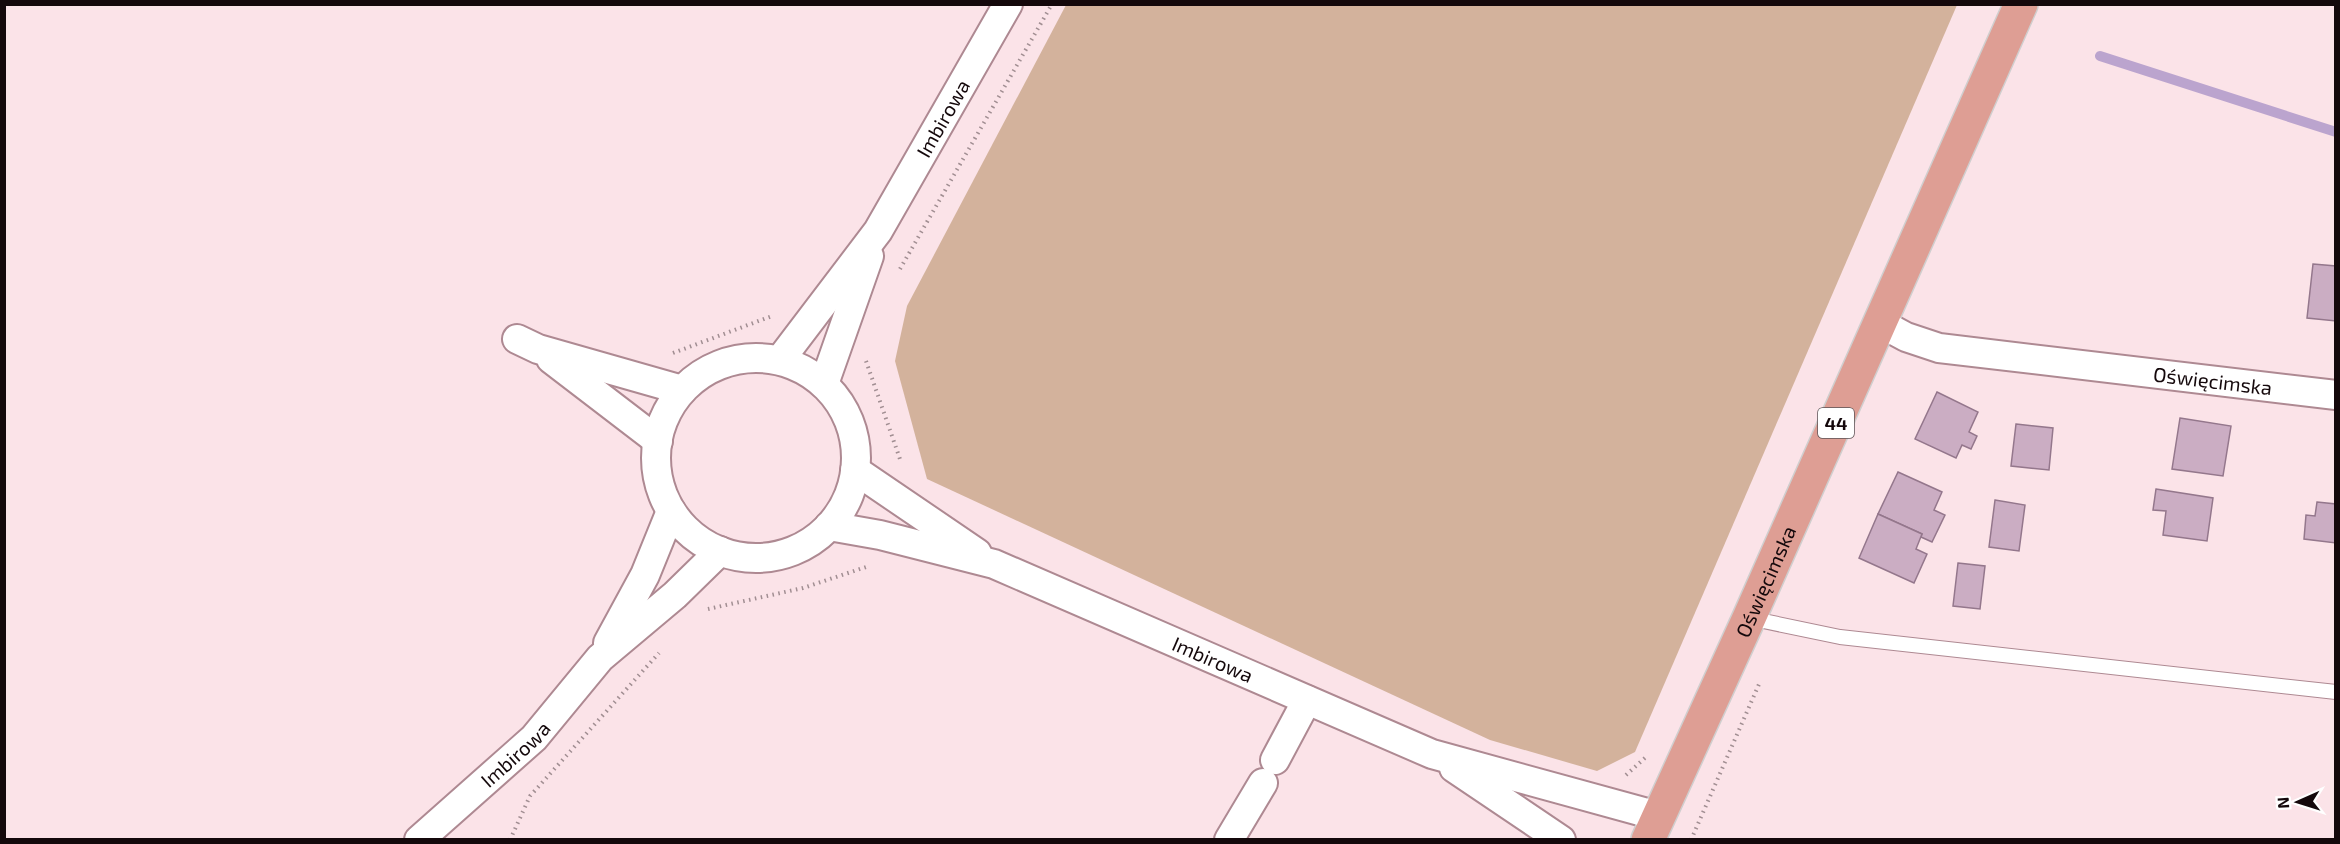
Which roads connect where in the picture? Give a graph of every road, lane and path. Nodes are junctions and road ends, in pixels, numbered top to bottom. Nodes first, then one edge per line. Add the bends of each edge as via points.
1 (1008, 4) edge
2 (1052, 4) edge
3 (2021, 4) edge
4 (878, 231) junction
5 (895, 277) dead end
6 (776, 315) dead end
7 (1880, 323) junction
8 (864, 355) dead end
9 (663, 357) dead end
10 (780, 360) junction
11 (824, 384) junction
12 (682, 390) junction
13 (2336, 395) edge
14 (658, 441) junction
15 (855, 470) junction
16 (904, 471) dead end
17 (671, 511) junction
18 (829, 526) junction
19 (720, 551) junction
20 (878, 561) dead end
21 (994, 564) junction
22 (697, 611) dead end
23 (1749, 618) junction
24 (665, 646) dead end
25 (600, 658) junction
26 (2336, 692) edge
27 (1307, 700) junction
28 (1432, 754) junction
29 (1653, 828) edge
30 (419, 840) edge
31 (510, 840) edge
32 (1229, 840) edge
33 (1561, 840) edge

1 - 4 street, Imbirowa
2 - 5 path
3 - 7 highway, Oświęcimska / 44
4 - 10 street, Imbirowa
4 - 11 street, Imbirowa
6 - 9 path
7 - 13 street, Oświęcimska via 1939,348
7 - 23 highway, Oświęcimska / 44
8 - 16 path
10 - 11 street
10 - 12 street via 737,359 698,376
11 - 15 street via 835,395 854,435
12 - 14 street via 669,408
12 - 14 street via 527,344
14 - 17 street via 657,470
15 - 18 street via 846,501
15 - 21 street, Imbirowa
17 - 19 street via 684,528
17 - 25 street, Imbirowa via 645,575
18 - 19 street via 803,547 783,555 741,557
18 - 21 street, Imbirowa
19 - 25 street, Imbirowa
20 - 22 path via 803,588
21 - 27 street, Imbirowa
23 - 26 lane via 1840,637
23 - 29 highway, Oświęcimska / 44
24 - 31 path via 530,796
25 - 30 street, Imbirowa via 534,738
27 - 28 street, Imbirowa
27 - 32 street
28 - 29 street, Imbirowa
28 - 33 street, Imbirowa

